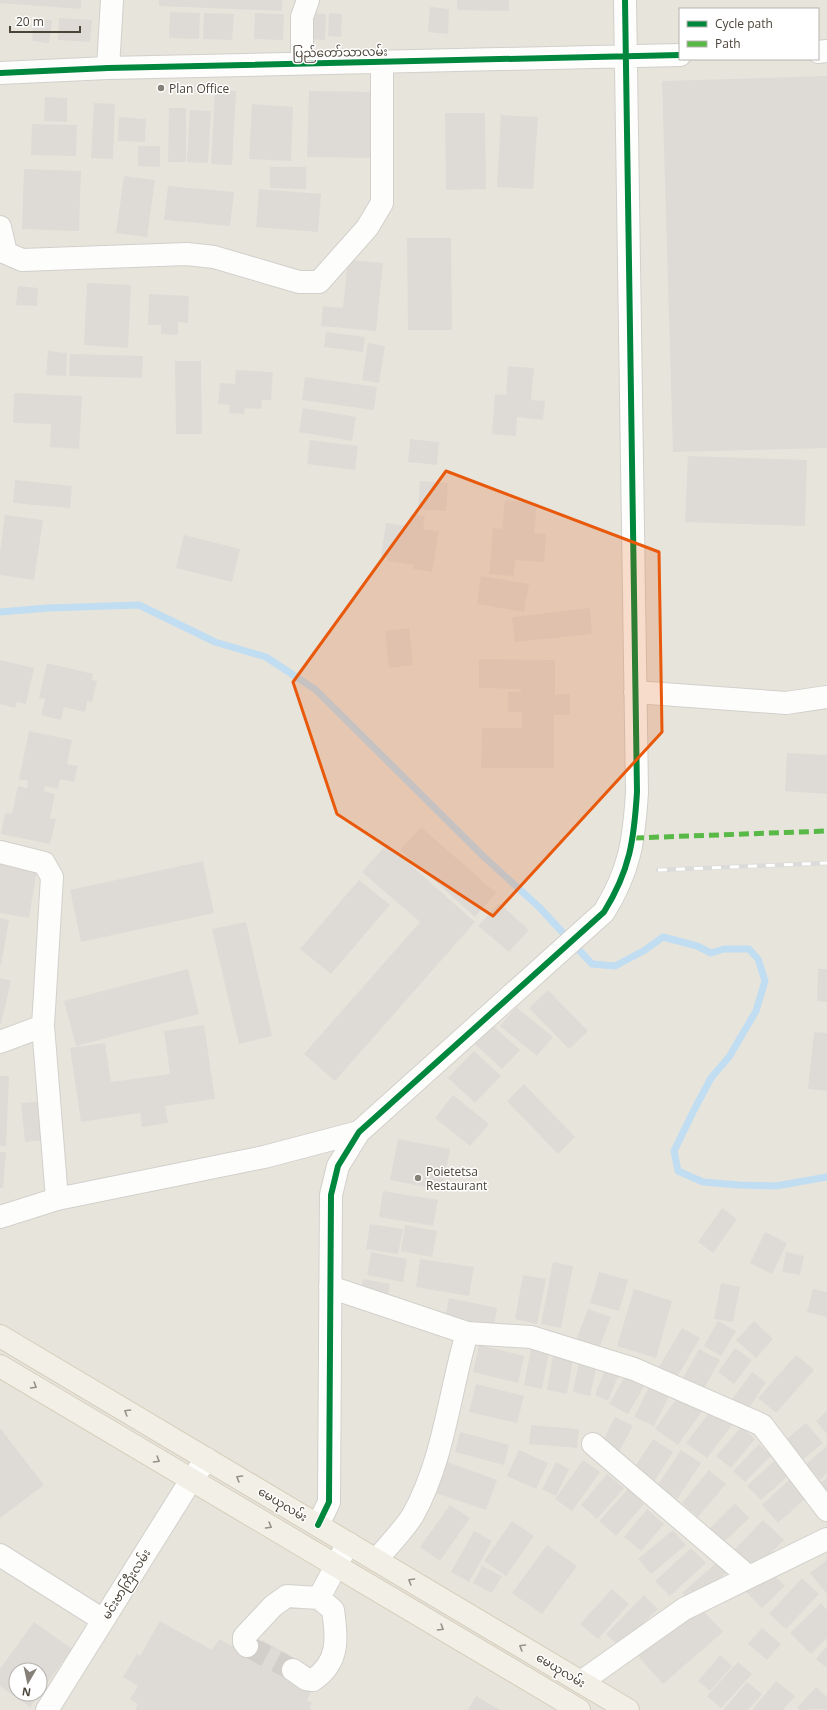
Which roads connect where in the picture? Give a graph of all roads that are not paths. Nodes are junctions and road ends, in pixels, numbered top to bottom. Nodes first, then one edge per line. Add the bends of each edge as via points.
1 (112, 0) edge
2 (308, 0) edge
3 (625, 0) edge
4 (679, 55) edge
5 (626, 56) junction
6 (382, 62) junction
7 (302, 64) junction
8 (108, 68) junction
9 (0, 73) edge
10 (0, 227) edge
11 (635, 692) junction
12 (827, 697) edge
13 (0, 852) edge
14 (43, 1026) junction
15 (0, 1042) edge
16 (360, 1132) junction
17 (57, 1199) junction
18 (0, 1217) edge
19 (330, 1286) junction
20 (467, 1333) junction
21 (0, 1336) edge
22 (0, 1366) edge
23 (593, 1444) dead end
24 (207, 1459) junction
25 (191, 1480) junction
26 (827, 1510) edge
27 (318, 1525) junction
28 (827, 1540) edge
29 (348, 1543) junction
30 (0, 1555) edge
31 (376, 1560) junction
32 (336, 1566) junction
33 (749, 1577) junction
34 (319, 1598) junction
35 (103, 1620) junction
36 (247, 1646) dead end
37 (293, 1670) tunnel mouth
38 (581, 1682) junction
39 (47, 1710) edge
40 (579, 1710) edge
41 (628, 1710) edge

1 - 8 street
2 - 7 street via 302,17
3 - 5 street
4 - 5 street, ပြည်တော်သာလမ်း
5 - 6 street, ပြည်တော်သာလမ်း
5 - 11 street
6 - 7 street, ပြည်တော်သာလမ်း
6 - 10 street via 382,203 367,228 319,282 299,282 214,257 187,254 22,260 6,253
7 - 8 street, ပြည်တော်သာလမ်း
8 - 9 street, ပြည်တော်သာလမ်း
11 - 12 street via 786,703
11 - 16 street via 637,792 634,838 614,896 604,912 586,929
13 - 14 street via 44,863 52,877
14 - 15 street
14 - 17 street
16 - 17 street via 264,1157
16 - 19 street via 338,1166 331,1195
17 - 18 street
19 - 20 street
19 - 27 street via 329,1502
20 - 26 street via 531,1337 634,1369 762,1425
20 - 31 street via 456,1370 441,1443 430,1476 412,1515
24 -> 21 main road, မေယုလမ်း
22 -> 25 main road, မေယုလမ်း
23 - 33 street
24 - 25 street, မင်းဗာကြီးလမ်း
27 -> 24 main road, မေယုလမ်း
25 -> 32 main road, မေယုလမ်း
25 - 35 street, မင်းဗာကြီးလမ်း
27 - 29 main road, မေယုလမ်း
28 - 33 street
29 - 31 main road, မေယုလမ်း
29 - 32 street
30 - 35 street
38 -> 31 main road, မေယုလမ်း
32 - 34 street
32 -> 40 main road, မေယုလမ်း
33 - 38 street via 684,1609
34 - 36 street via 287,1596 273,1606 244,1637
34 - 37 street via 333,1610 336,1647 324,1673 313,1680 306,1679
35 - 39 street, မင်းဗာကြီးလမ်း
38 - 41 main road, မေယုလမ်း

